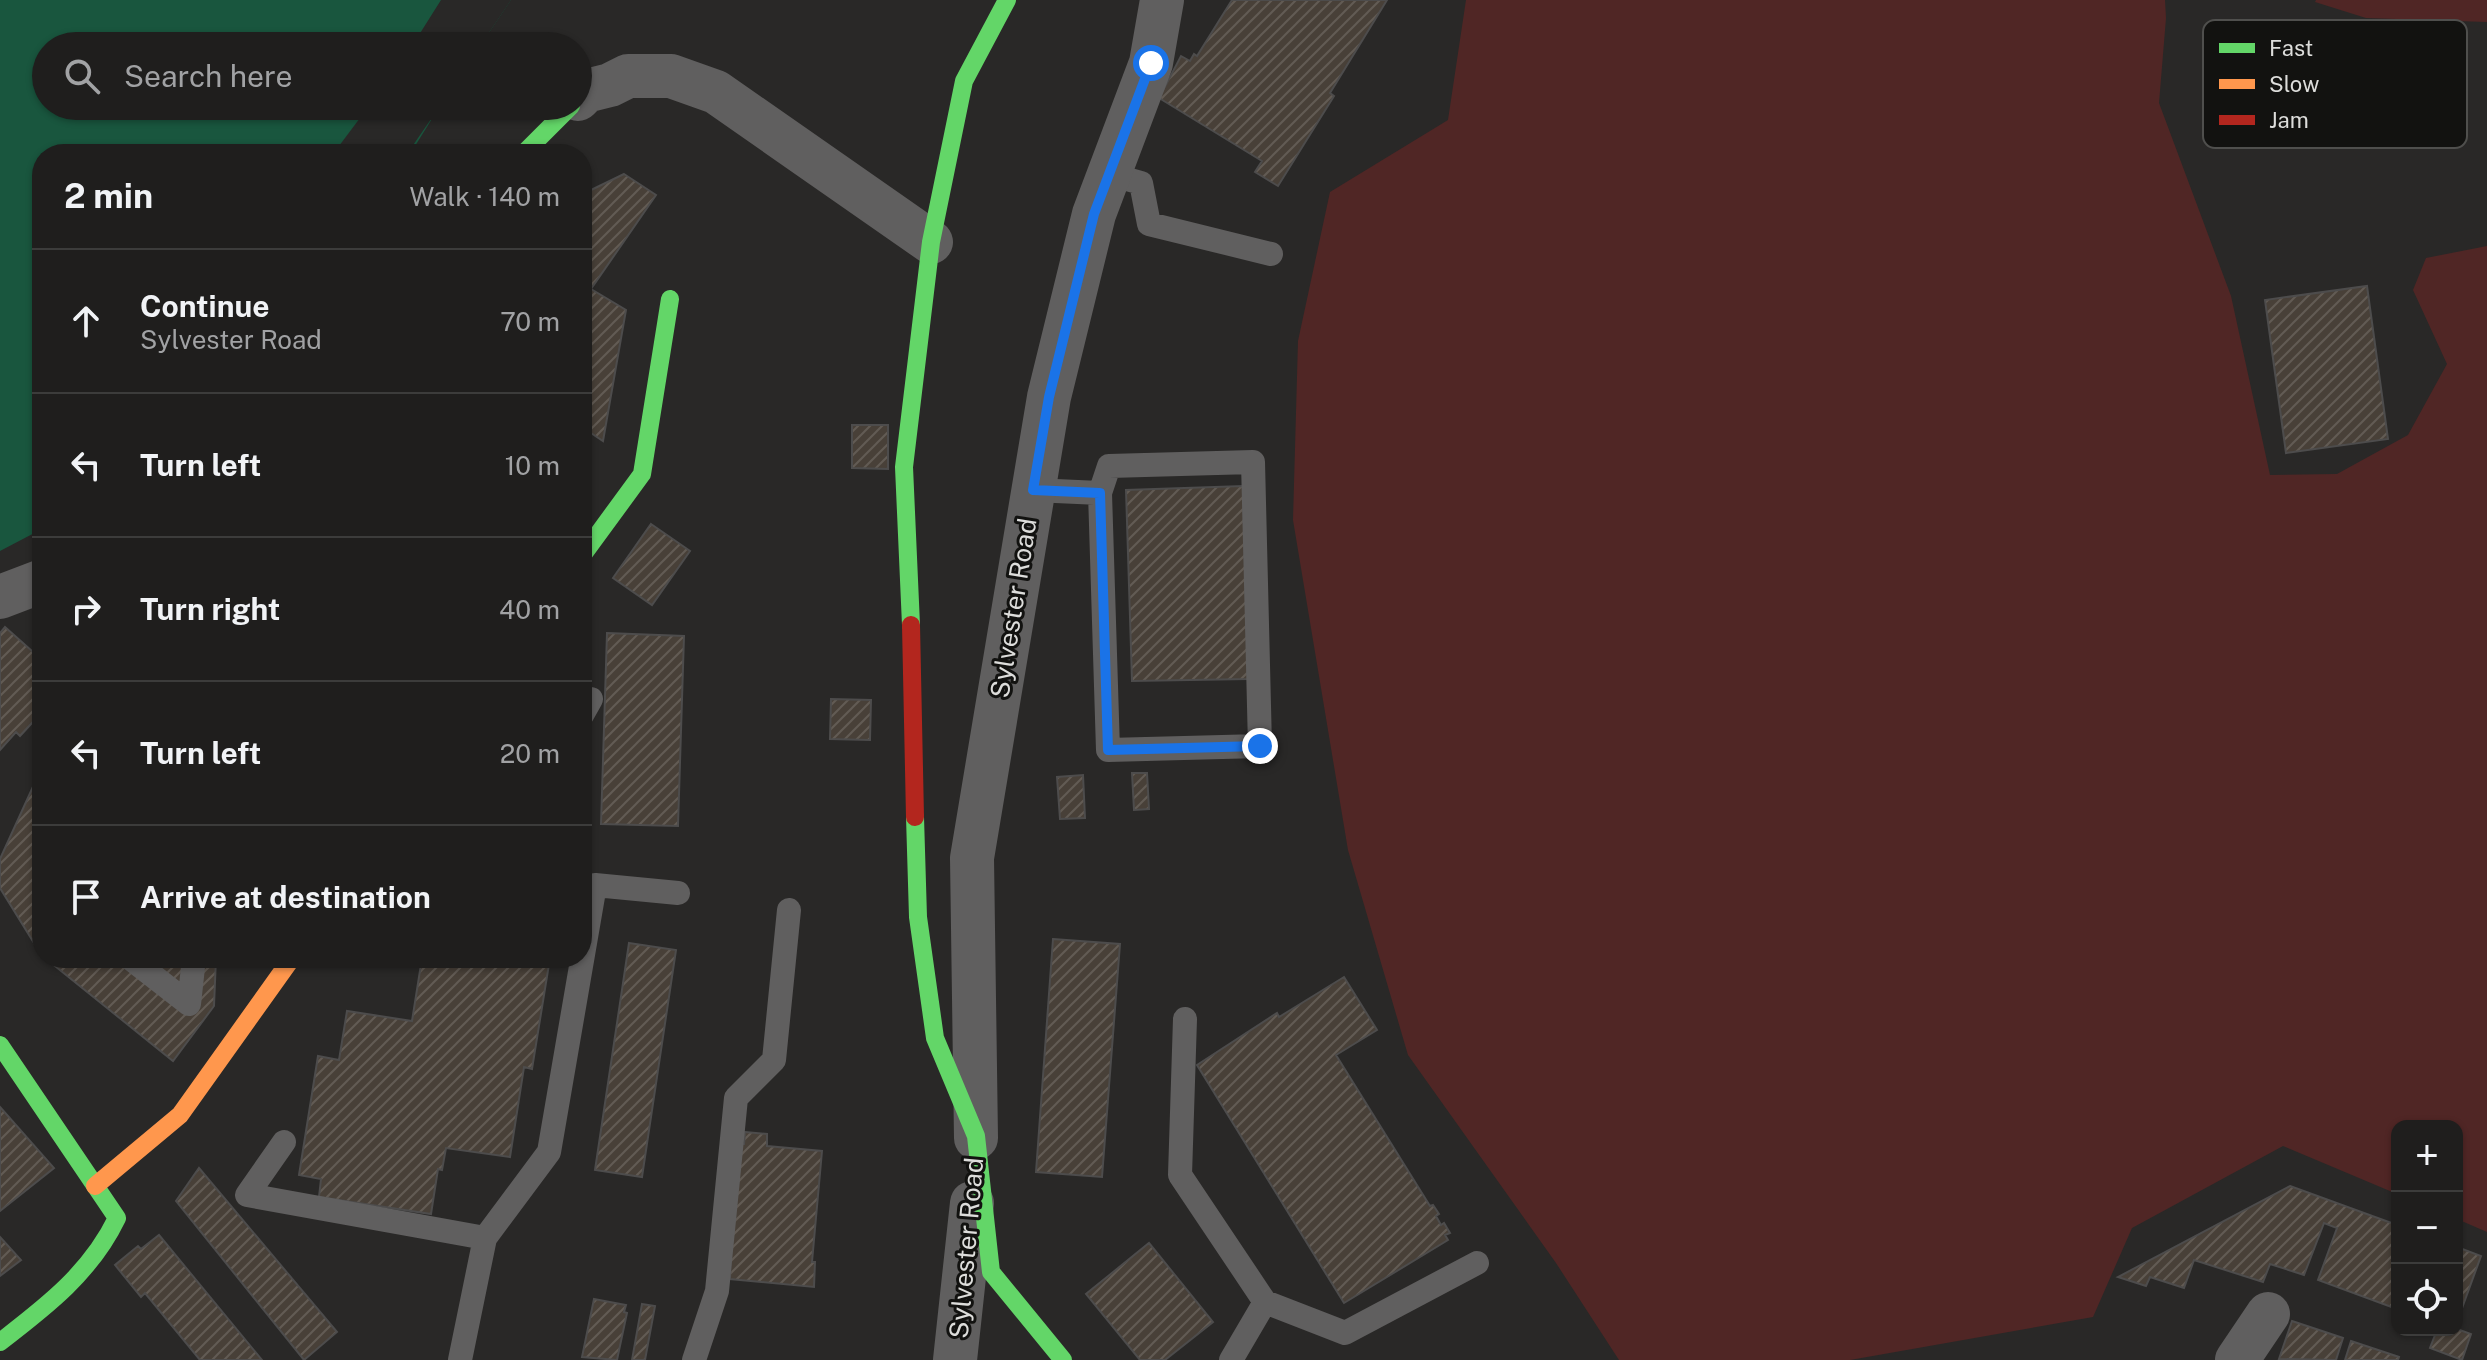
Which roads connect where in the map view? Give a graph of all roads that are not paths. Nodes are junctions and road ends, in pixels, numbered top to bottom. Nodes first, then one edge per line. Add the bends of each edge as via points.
1 (1007, 0) edge
2 (1162, 0) edge
3 (592, 90) edge
4 (557, 120) edge
5 (533, 144) edge
6 (1109, 174) junction
7 (931, 242) junction
8 (1271, 254) dead end
9 (670, 299) dead end
10 (1033, 490) junction
11 (1100, 493) junction
12 (592, 542) edge
13 (32, 585) edge
14 (0, 597) edge
15 (592, 885) edge
16 (678, 893) dead end
17 (789, 910) dead end
18 (143, 968) edge
19 (193, 968) edge
20 (285, 968) edge
21 (576, 968) edge
22 (1185, 1019) dead end
23 (0, 1045) edge
24 (976, 1136) junction
25 (284, 1142) dead end
26 (95, 1186) junction
27 (485, 1238) junction
28 (1477, 1263) dead end
29 (1265, 1302) junction
30 (2268, 1314) dead end
31 (0, 1342) edge
32 (460, 1360) edge
33 (694, 1360) edge
34 (955, 1360) edge
35 (1063, 1360) edge
36 (1231, 1360) edge
37 (2237, 1360) edge

1 - 7 street via 964,81
2 - 6 street, Sylvester Road via 1151,63
3 - 7 street via 628,76 671,76 716,92
4 - 5 street
6 - 8 lane via 1141,183 1149,224
6 - 10 street, Sylvester Road via 1094,214 1049,397
7 - 24 street via 904,467 918,917 935,1038
9 - 12 street via 642,474
10 - 11 lane
10 - 24 street, Sylvester Road via 972,858
11 - 11 lane via 1108,750 1260,746 1253,462 1109,466
13 - 14 street
15 - 16 lane
17 - 33 lane via 774,1060 736,1098 717,1291
18 - 19 lane via 189,1004
20 - 26 street via 180,1115
21 - 27 lane via 549,1152
22 - 29 lane via 1180,1175
23 - 26 street
24 - 34 street, Sylvester Road
24 - 35 street, Sylvester Road via 991,1272
25 - 27 lane via 247,1195
26 - 31 street via 117,1218 108,1240 66,1290
27 - 32 lane
28 - 29 lane via 1345,1333
29 - 36 lane
30 - 37 street

